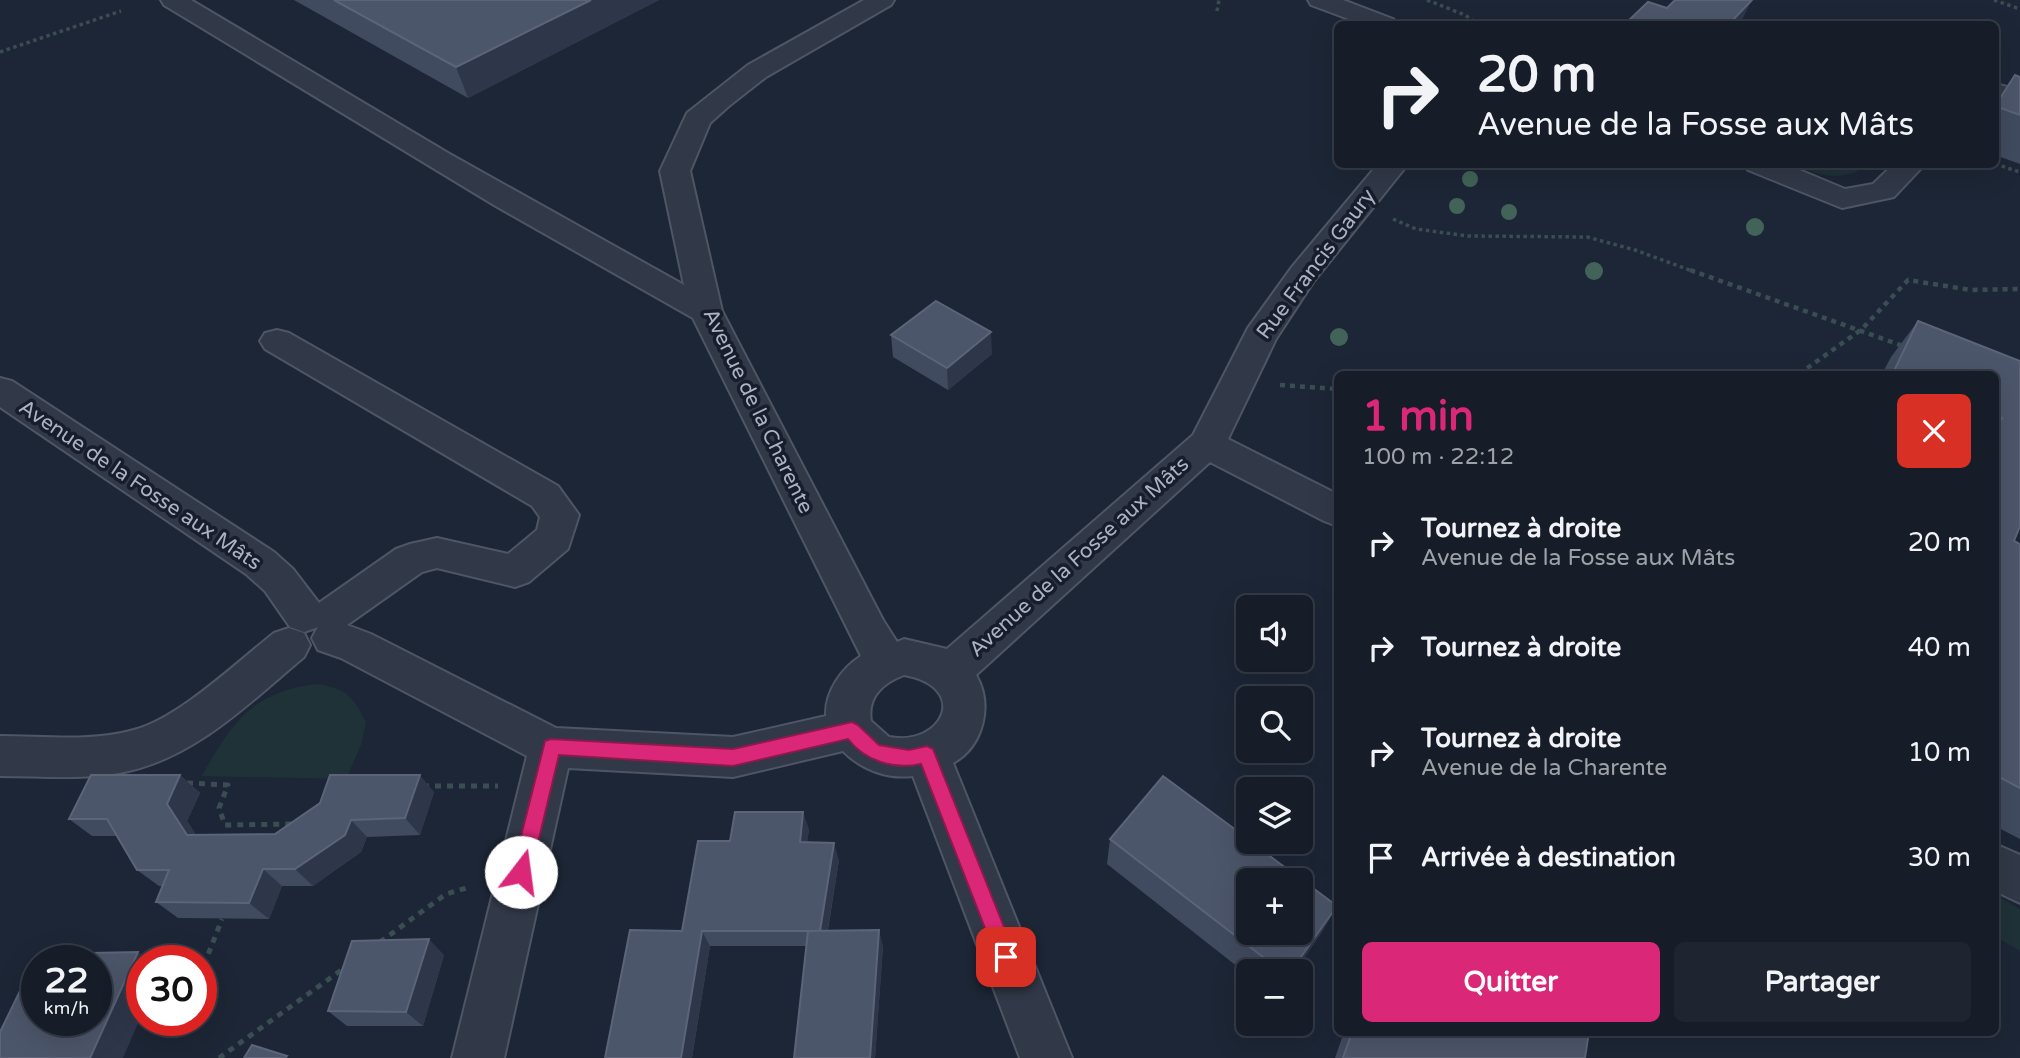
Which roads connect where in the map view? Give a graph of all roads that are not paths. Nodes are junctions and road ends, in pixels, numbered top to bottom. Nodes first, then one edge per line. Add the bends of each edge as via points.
1 (173, 0) edge
2 (882, 0) edge
3 (1320, 0) edge
4 (1376, 21) edge
5 (1999, 93) edge
6 (2020, 99) edge
7 (1390, 168) edge
8 (1768, 168) edge
9 (1907, 168) edge
10 (706, 311) junction
11 (277, 341) dead end
12 (0, 390) edge
13 (1207, 443) junction
14 (1334, 509) edge
15 (315, 627) junction
16 (886, 660) junction
17 (951, 671) junction
18 (852, 730) junction
19 (927, 754) junction
20 (0, 755) edge
21 (548, 767) junction
22 (1999, 868) edge
23 (2020, 880) edge
24 (478, 1058) edge
25 (1046, 1058) edge

1 - 10 street via 345,105
2 - 10 street, Avenue de la Charente via 757,71 697,119 675,171
3 - 4 street
5 - 6 street
7 - 13 street, Rue Francis Gaury via 1303,274 1260,336
8 - 9 street via 1842,199 1883,191
10 - 16 street, Avenue de la Charente
11 - 15 street via 545,496 560,515 554,538 514,571 437,553 410,560
12 - 15 street, Avenue de la Fosse aux Mâts via 260,563
13 - 14 street
13 - 17 street, Avenue de la Fosse aux Mâts
15 - 20 street via 160,741 114,754
15 - 21 street via 356,646
16 - 17 street via 921,657
16 - 18 street via 857,682 849,697
17 - 19 street via 966,699 964,716 944,746
18 - 19 street via 875,753 909,758
18 - 21 street via 733,757
19 - 25 street
21 - 24 street
22 - 23 street

